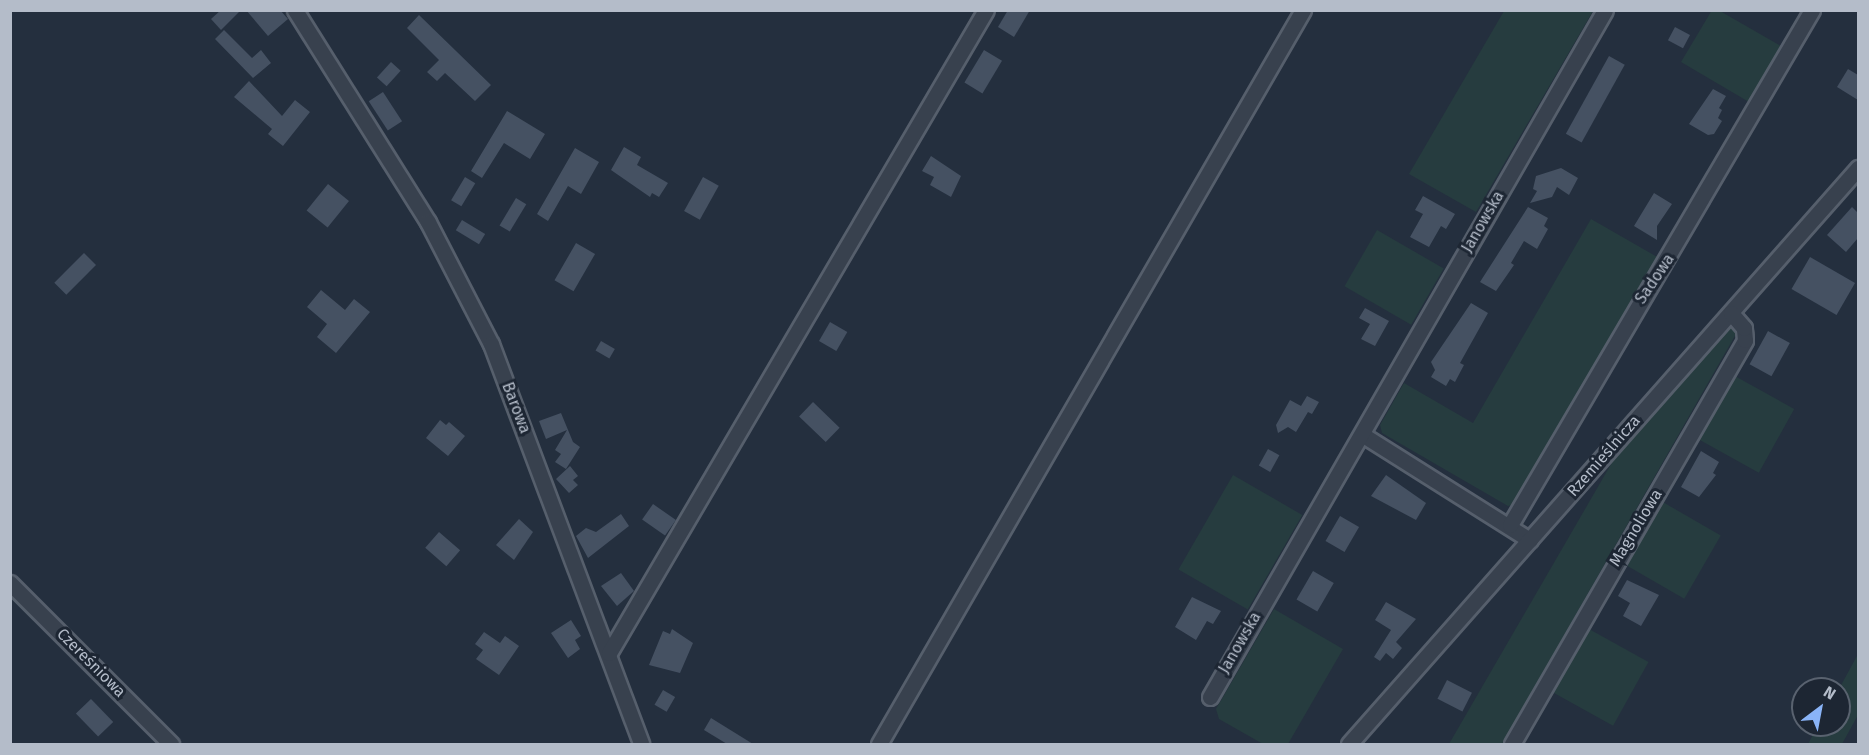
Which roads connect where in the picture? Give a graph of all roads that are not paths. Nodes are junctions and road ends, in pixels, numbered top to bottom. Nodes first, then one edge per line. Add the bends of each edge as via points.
1 (295, 10) edge
2 (986, 10) edge
3 (1303, 10) edge
4 (1605, 10) edge
5 (1812, 10) edge
6 (1858, 168) edge
7 (1731, 313) junction
8 (1363, 435) junction
9 (1510, 525) junction
10 (1530, 540) junction
11 (10, 583) edge
12 (609, 653) junction
13 (1210, 697) dead end
14 (171, 744) edge
15 (642, 744) edge
16 (879, 744) edge
17 (1349, 744) edge
18 (1512, 744) edge

1 - 12 street, Barowa via 344,94 428,222 491,344
2 - 12 street
3 - 16 street
4 - 8 street, Janowska
5 - 9 street, Sadowa
6 - 7 street, Rzemieślnicza
7 - 10 street, Rzemieślnicza
7 - 18 street, Magnoliowa via 1744,327 1744,340
8 - 9 street
8 - 13 street, Janowska
9 - 10 street
10 - 17 street, Rzemieślnicza
11 - 14 street, Czereśniowa
12 - 15 street, Barowa

